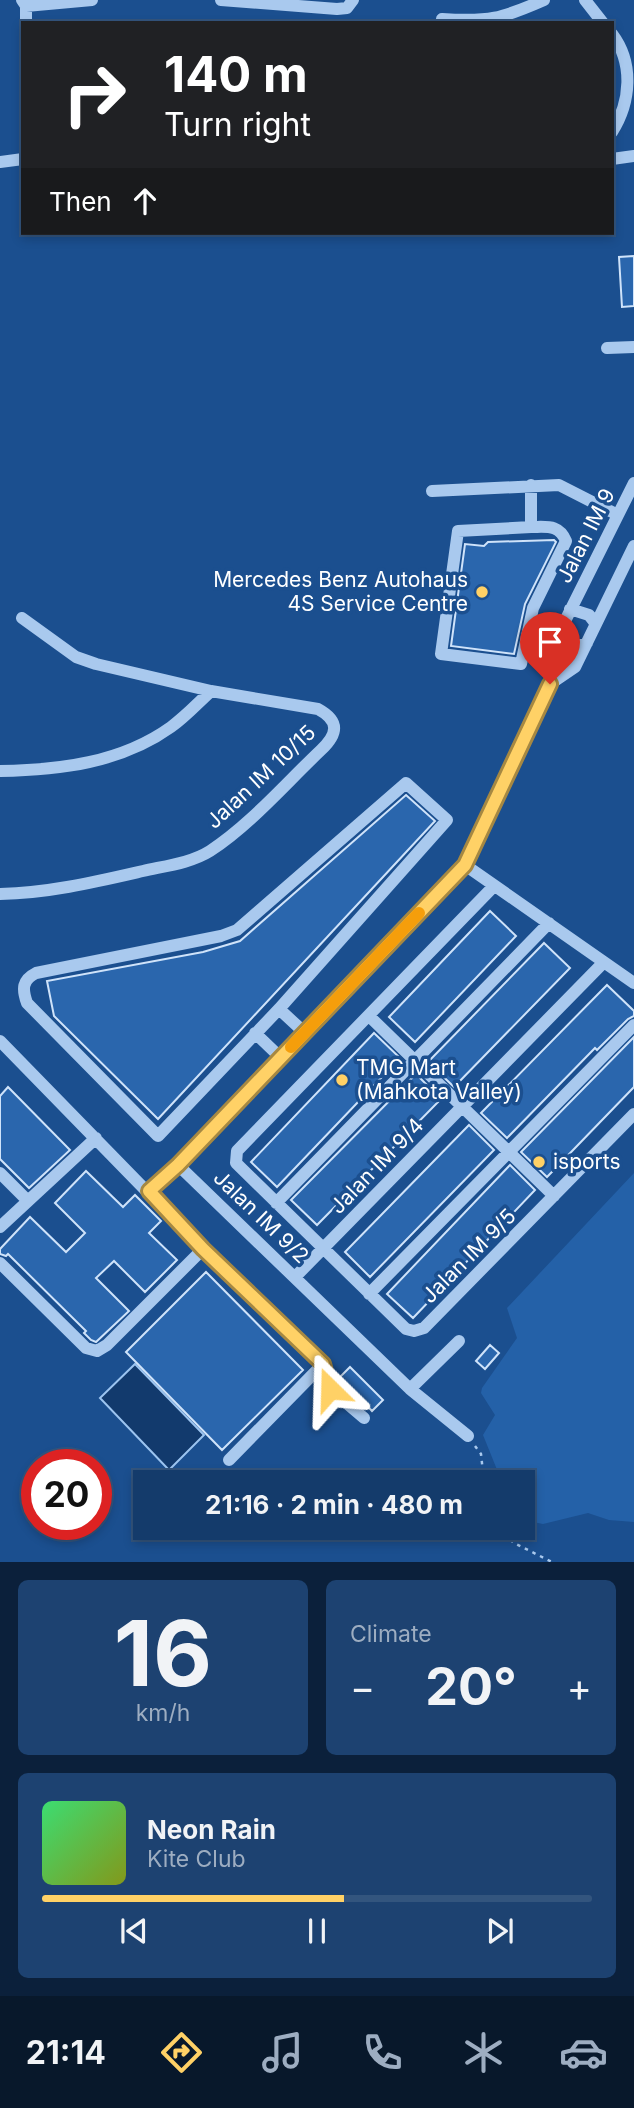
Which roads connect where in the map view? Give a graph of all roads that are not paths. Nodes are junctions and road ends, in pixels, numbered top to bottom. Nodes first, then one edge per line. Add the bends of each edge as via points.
1 (92, 0) edge
2 (221, 0) edge
3 (353, 0) edge
4 (544, 0) edge
5 (585, 0) edge
6 (24, 3) edge
7 (442, 19) dead end
8 (26, 21) edge
9 (601, 21) edge
10 (614, 38) edge
11 (614, 129) edge
12 (634, 156) edge
13 (21, 159) edge
14 (614, 159) edge
15 (0, 162) edge
16 (634, 347) edge
17 (607, 348) dead end
18 (634, 483) edge
19 (531, 485) junction
20 (432, 491) dead end
21 (618, 515) junction
22 (531, 527) junction
23 (634, 546) edge
24 (570, 609) junction
25 (22, 618) dead end
26 (596, 624) junction
27 (559, 632) junction
28 (587, 643) junction
29 (550, 684) junction
30 (211, 691) junction
31 (1, 769) edge
32 (465, 865) junction
33 (494, 886) junction
34 (0, 894) edge
35 (549, 923) junction
36 (604, 962) junction
37 (634, 983) edge
38 (279, 1009) junction
39 (369, 1016) junction
40 (634, 1026) edge
41 (256, 1033) junction
42 (305, 1033) junction
43 (0, 1041) edge
44 (281, 1058) junction
45 (415, 1060) junction
46 (462, 1107) junction
47 (634, 1114) edge
48 (96, 1138) junction
49 (509, 1152) junction
50 (178, 1165) junction
51 (0, 1173) edge
52 (149, 1191) junction
53 (554, 1196) junction
54 (28, 1201) junction
55 (276, 1203) junction
56 (0, 1227) edge
57 (203, 1249) junction
58 (323, 1249) junction
59 (0, 1263) edge
60 (296, 1276) junction
61 (369, 1294) junction
62 (459, 1341) dead end
63 (323, 1364) junction
64 (410, 1389) junction
65 (364, 1418) dead end
66 (468, 1436) road end
67 (229, 1460) dead end

1 - 6 street
2 - 3 street via 337,9 347,8
4 - 7 street via 507,17
5 - 9 street
6 - 8 street
10 - 11 street via 629,78 622,117
12 - 14 street
13 - 15 street
16 - 17 street
18 - 21 street, Jalan IM 9
19 - 20 street
19 - 21 street via 559,485
19 - 22 street
21 - 24 street, Jalan IM 9
22 - 22 street via 553,527 566,541 533,608 521,664 441,654 458,531
23 - 26 street, Jalan IM 9
24 - 26 street via 589,615
24 - 27 street, Jalan IM 9
25 - 30 street, Jalan IM 10/15 via 76,657
26 - 28 street, Jalan IM 9
27 - 28 street via 567,643
27 - 29 street, Jalan IM 9 via 550,651
28 - 29 street, Jalan IM 9 via 575,667
29 - 32 street, Jalan IM 9
30 - 31 street via 172,727 110,757 47,769
30 - 34 street, Jalan IM 10/15 via 318,709 333,723 332,740 206,853 182,863 67,888
32 - 33 street
32 - 42 street
33 - 35 street
33 - 39 street, Jalan IM 9/5
35 - 36 street
35 - 45 street
36 - 37 street
36 - 46 street, Jalan IM 9/4
38 - 41 street
38 - 41 street via 447,820 406,783 237,930 36,973 24,984 27,1003 158,1136
38 - 42 street
39 - 45 street
39 - 55 street, Jalan IM 9/5 via 237,1151 236,1163
40 - 49 street
41 - 44 street
42 - 44 street
43 - 48 street
44 - 50 street
45 - 46 street
45 - 55 street
46 - 49 street
46 - 58 street, Jalan IM 9/4
47 - 53 street, Jalan IM 9/5
48 - 52 street
48 - 54 street
49 - 53 street
49 - 61 street
50 - 52 street
50 - 60 street, Jalan IM 9/2
51 - 54 street
52 - 57 street
53 - 61 street, Jalan IM 9/5 via 424,1328 406,1329
54 - 56 street
55 - 58 street, Jalan IM 9/5
57 - 59 street via 97,1350 86,1348
57 - 63 street
58 - 60 street, Jalan IM 9/4
58 - 61 street, Jalan IM 9/5
60 - 64 street, Jalan IM 9/2
62 - 64 street
63 - 65 street via 330,1389
63 - 67 street
64 - 66 street, Jalan IM 9/2

